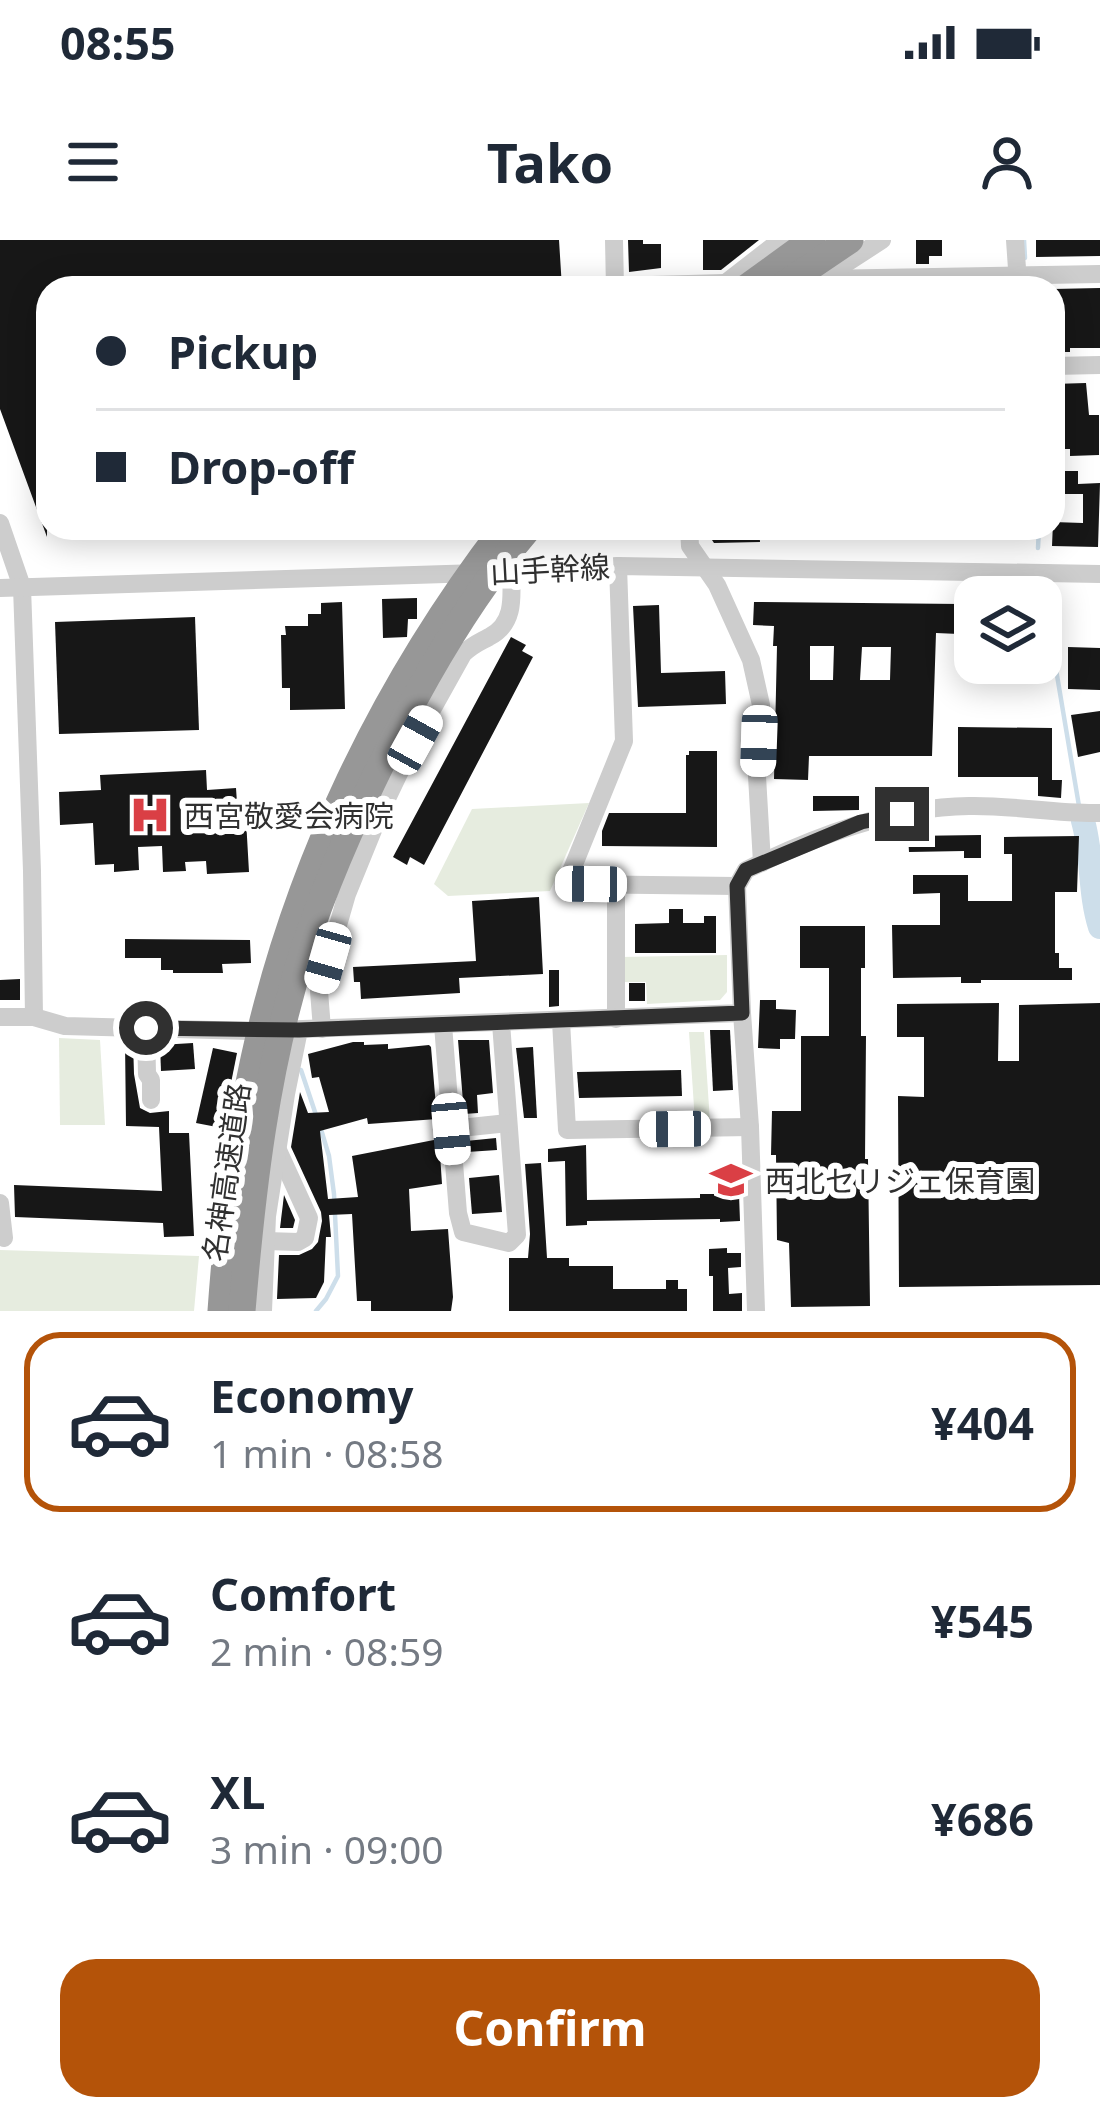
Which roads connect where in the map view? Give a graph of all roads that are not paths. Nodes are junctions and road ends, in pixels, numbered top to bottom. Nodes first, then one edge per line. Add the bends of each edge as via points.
1 (614, 240) edge
2 (781, 240) edge
3 (816, 240) edge
4 (850, 240) edge
5 (883, 240) edge
6 (1015, 240) edge
7 (1100, 274) edge
8 (615, 276) edge
9 (741, 276) edge
10 (749, 276) edge
11 (797, 276) edge
12 (817, 276) edge
13 (830, 276) edge
14 (1021, 276) edge
15 (1065, 276) edge
16 (1100, 365) edge
17 (1065, 366) edge
18 (0, 523) edge
19 (495, 540) edge
20 (521, 540) edge
21 (690, 540) edge
22 (618, 566) junction
23 (703, 566) junction
24 (511, 572) junction
25 (1100, 574) edge
26 (22, 586) junction
27 (0, 588) edge
28 (1100, 813) edge
29 (762, 862) junction
30 (616, 885) junction
31 (737, 886) junction
32 (742, 1013) junction
33 (0, 1017) edge
34 (34, 1017) junction
35 (616, 1018) junction
36 (561, 1021) junction
37 (500, 1023) junction
38 (443, 1025) junction
39 (146, 1028) junction
40 (322, 1029) junction
41 (299, 1030) junction
42 (250, 1031) junction
43 (151, 1100) dead end
44 (508, 1123) junction
45 (750, 1127) junction
46 (451, 1129) junction
47 (277, 1148) junction
48 (0, 1203) edge
49 (4, 1238) dead end
50 (266, 1241) junction
51 (210, 1311) edge
52 (221, 1311) edge
53 (242, 1311) edge
54 (263, 1311) edge
55 (756, 1311) edge

1 - 8 street
2 - 9 street
3 - 10 highway
3 - 12 street
4 - 11 highway, bridge
5 - 13 street
6 - 14 street
7 - 15 street
16 - 17 street
18 - 26 street
19 - 52 highway, 名神高速道路, bridge via 390,701 303,889 254,1057
20 - 53 highway, 名神高速道路, bridge via 435,662 323,895 280,1038
21 - 23 street
22 - 23 street, 山手幹線
22 - 24 street, 山手幹線
22 - 30 street via 624,741 566,884
23 - 25 street, 山手幹線
23 - 29 street via 751,661 760,705
24 - 26 street, 山手幹線
24 - 40 street via 506,624 463,654 380,813 319,991
26 - 27 street, 山手幹線
26 - 34 street
28 - 29 street via 926,810 861,822
29 - 31 street
30 - 31 street
30 - 35 street
31 - 32 street
32 - 35 street
32 - 45 street
33 - 34 street
34 - 39 street
35 - 36 street
36 - 37 street
36 - 45 street via 567,1130
37 - 38 street
37 - 44 street
38 - 40 street
38 - 46 street
39 - 42 street
39 - 43 street
40 - 41 street
41 - 42 street
41 - 47 street
42 - 51 street via 222,1173
44 - 46 street
44 - 46 street via 517,1235 509,1243 463,1232
45 - 55 street
47 - 50 street
47 - 50 street via 309,1229 298,1242
48 - 49 street
50 - 54 street

